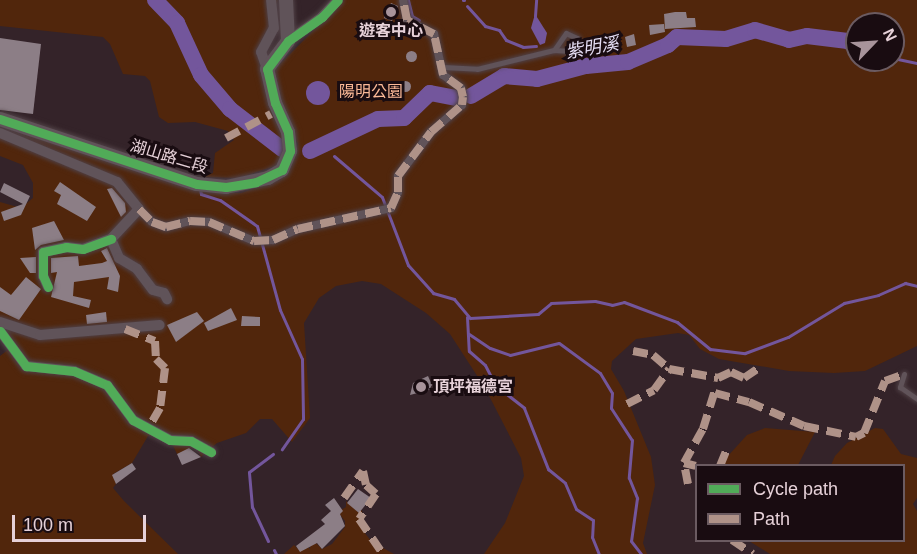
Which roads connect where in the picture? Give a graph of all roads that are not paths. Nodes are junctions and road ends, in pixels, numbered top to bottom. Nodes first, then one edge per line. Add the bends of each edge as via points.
1 (271, 0) edge
2 (286, 0) edge
3 (338, 0) edge
4 (403, 0) edge
5 (288, 41) junction
6 (554, 50) junction
7 (443, 67) junction
8 (267, 69) junction
9 (0, 119) edge
10 (15, 126) junction
11 (0, 131) edge
12 (139, 209) junction
13 (111, 239) junction
14 (48, 287) dead end
15 (167, 299) dead end
16 (0, 322) edge
17 (160, 325) dead end
18 (0, 331) edge
19 (904, 374) dead end
20 (917, 399) edge
21 (211, 452) dead end

1 - 8 street via 274,28 261,52
2 - 5 street
3 - 5 street via 322,17
4 - 7 street via 407,20 434,34
5 - 8 street
6 - 6 lane via 578,47 577,38 566,33
6 - 7 lane via 477,69
7 - 12 street via 448,81 461,88 462,105 431,132 398,176 398,192 391,208 268,241 254,241 209,222 190,221 166,227 152,222
8 - 10 street, 湖山路二段 via 275,103 288,132 290,151 282,170 256,183 226,187 197,184
9 - 10 street, 湖山路二段
10 - 11 street, 湖山路二段
11 - 12 street via 117,182
12 - 13 street
13 - 14 street via 83,249 66,247 43,252 43,276
13 - 15 street via 119,258 137,269 153,290 164,293
16 - 17 street via 40,335
18 - 21 street via 26,366 74,371 107,385 133,420 170,440 191,441
19 - 20 lane via 900,387

